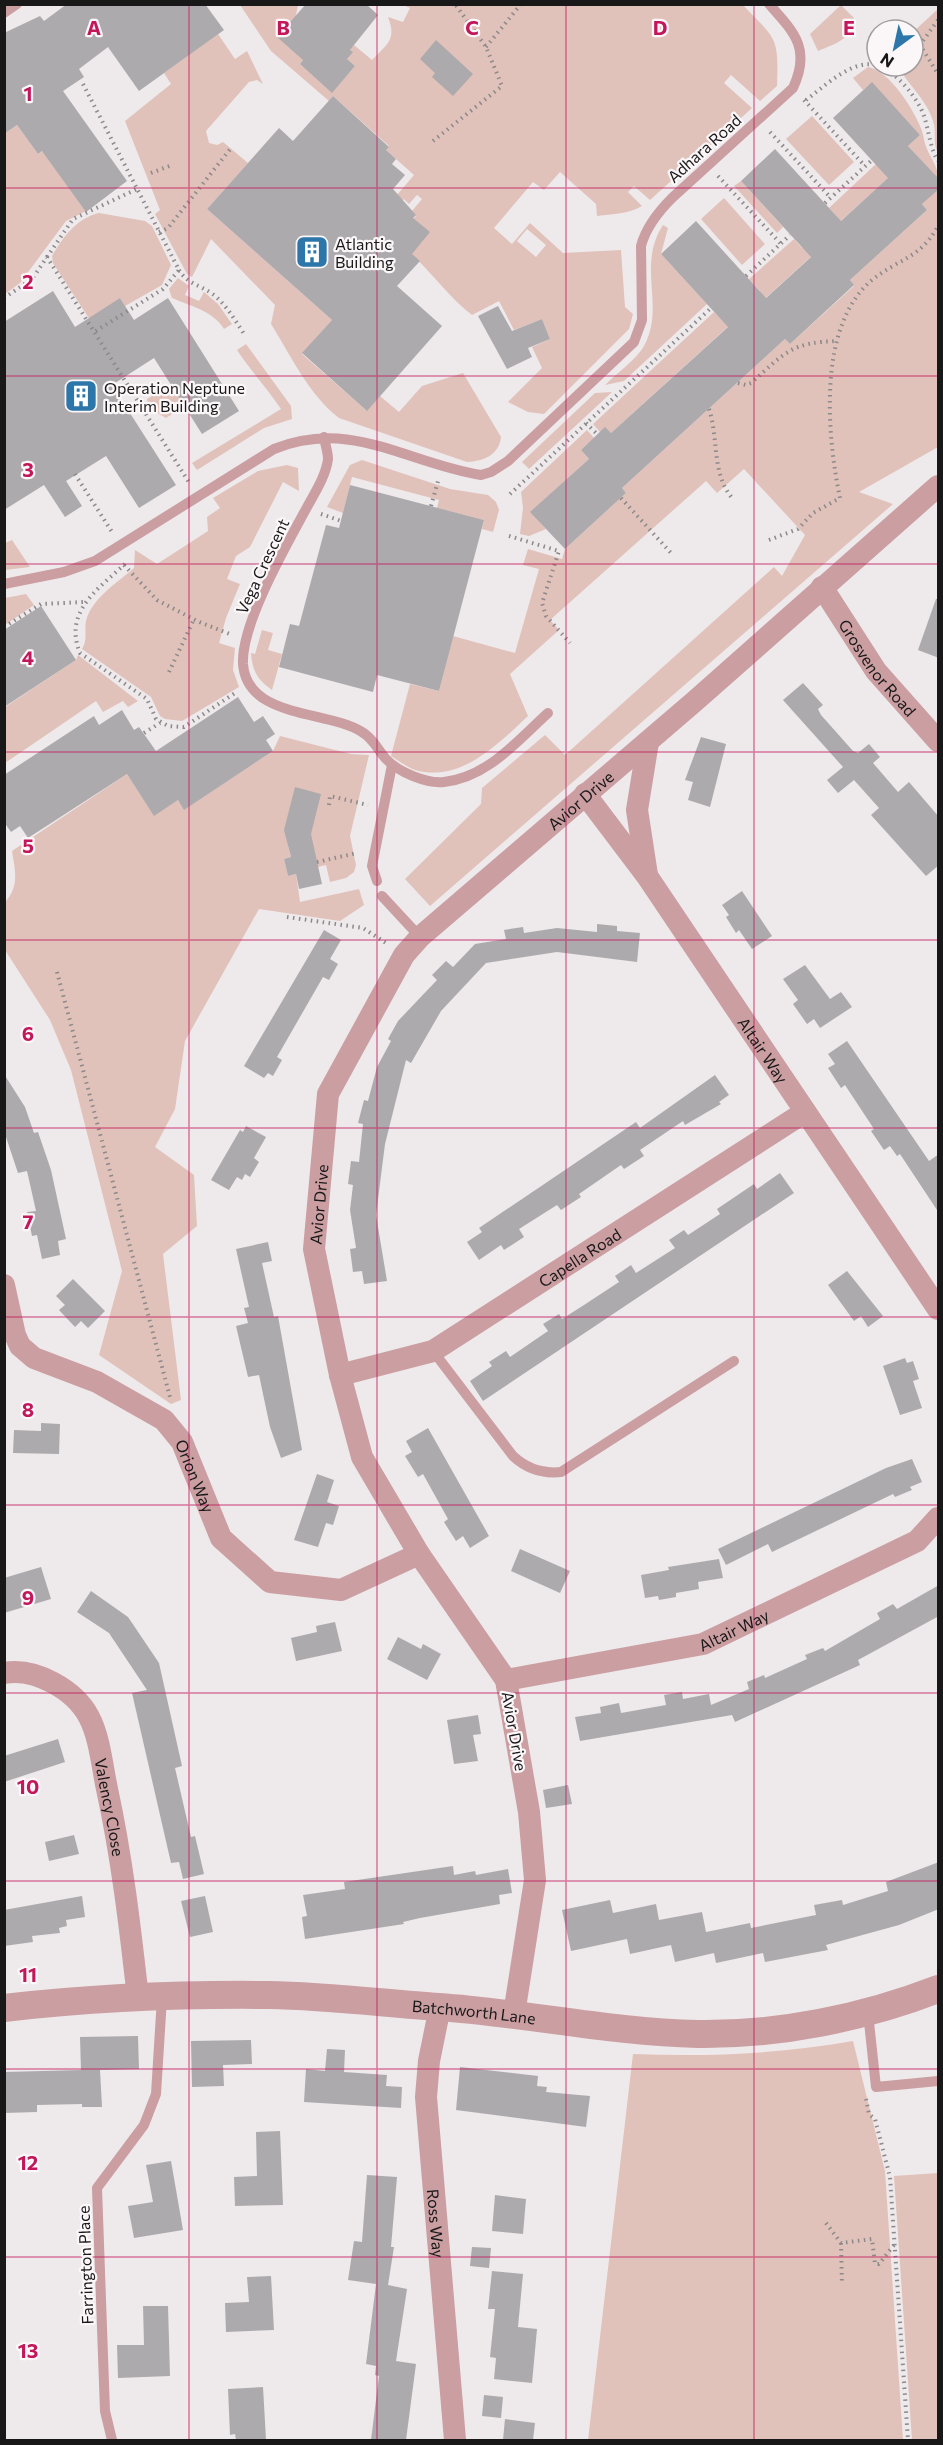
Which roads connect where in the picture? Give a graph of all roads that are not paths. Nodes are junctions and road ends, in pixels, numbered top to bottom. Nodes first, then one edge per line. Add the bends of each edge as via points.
1 (17, 4) edge
2 (769, 4) edge
3 (4, 13) edge
4 (324, 436) junction
5 (939, 486) edge
6 (4, 584) edge
7 (822, 587) junction
8 (548, 712) dead end
9 (939, 741) edge
10 (648, 742) junction
11 (392, 765) junction
12 (585, 794) junction
13 (647, 876) junction
14 (377, 881) dead end
15 (382, 896) dead end
16 (420, 937) junction
17 (806, 1112) junction
18 (4, 1285) edge
19 (939, 1309) edge
20 (13, 1350) edge
21 (433, 1351) junction
22 (734, 1361) dead end
23 (340, 1374) junction
24 (939, 1518) edge
25 (419, 1554) junction
26 (4, 1673) edge
27 (506, 1680) junction
28 (939, 1989) edge
29 (150, 1997) junction
30 (440, 2007) junction
31 (4, 2008) edge
32 (867, 2012) junction
33 (514, 2014) junction
34 (939, 2081) edge
35 (112, 2440) edge
36 (455, 2440) edge

1 - 3 lane
2 - 4 lane, Adhara Road via 797,38 802,52 793,88 663,206 644,235 642,311 634,342 499,468 481,475 366,442
4 - 6 lane via 274,449 96,561
4 - 11 lane, Vega Crescent via 328,455 324,474 271,576 246,640 244,667 249,684 271,703 363,732
5 - 7 street, Avior Drive
7 - 9 street, Grosvenor Road via 876,671
7 - 10 street, Avior Drive
8 - 11 lane via 490,765 472,776 436,782
10 - 12 street, Avior Drive
10 - 13 street via 637,810
11 - 14 lane via 372,870
12 - 13 street, Altair Way
12 - 16 street, Avior Drive
13 - 17 street, Altair Way
15 - 16 lane
16 - 23 street, Avior Drive via 404,955 328,1094 314,1248
17 - 19 street, Altair Way
17 - 21 street, Capella Road
18 - 20 street, Orion Way via 15,1335
20 - 25 street, Orion Way via 98,1382 164,1420 182,1442 221,1538 270,1582 341,1590
21 - 22 lane via 513,1456 521,1464 548,1473 561,1472
21 - 23 street, Capella Road
23 - 25 street, Avior Drive via 362,1457
24 - 27 street, Altair Way via 930,1531 908,1546 703,1644
25 - 27 street, Avior Drive
26 - 29 street, Valency Close via 31,1674 59,1686 74,1697 89,1717
27 - 33 street, Avior Drive via 530,1822 535,1880
28 - 32 street, Batchworth Lane
29 - 30 street, Batchworth Lane via 270,1995
29 - 31 street, Batchworth Lane
29 - 35 lane, Farrington Place via 156,2094 144,2125 97,2188 105,2411
30 - 33 street, Batchworth Lane
30 - 36 street, Ross Way via 426,2097
32 - 33 street, Batchworth Lane via 795,2027 697,2034
32 - 34 lane via 876,2087

